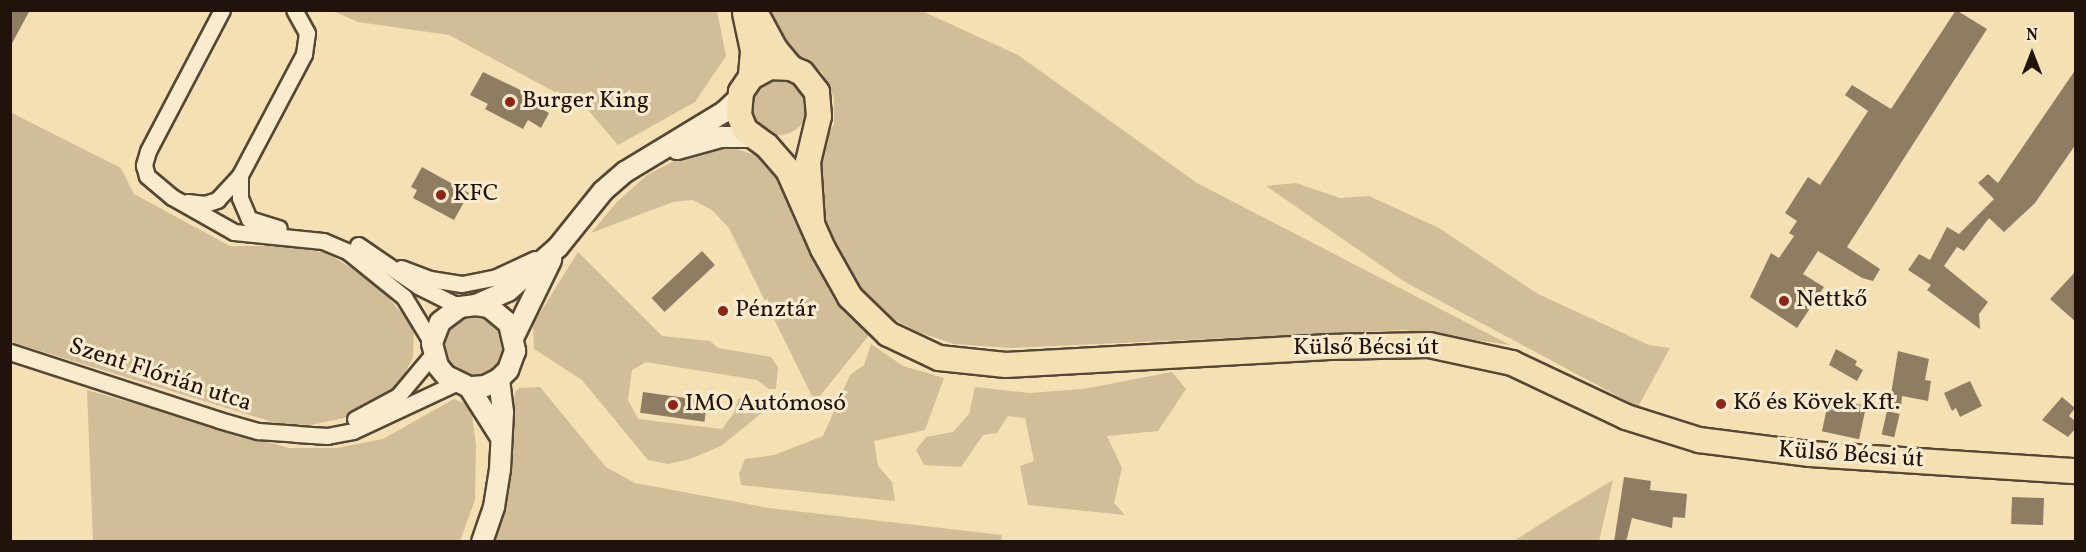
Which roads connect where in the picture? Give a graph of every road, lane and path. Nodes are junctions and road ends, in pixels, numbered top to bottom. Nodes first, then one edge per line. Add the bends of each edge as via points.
1 (222, 10) edge
2 (294, 10) edge
3 (744, 10) edge
4 (754, 10) edge
5 (791, 68) junction
6 (745, 87) junction
7 (814, 127) junction
8 (759, 141) junction
9 (648, 157) junction
10 (240, 175) junction
11 (172, 197) junction
12 (812, 222) junction
13 (558, 247) junction
14 (382, 261) junction
15 (468, 306) junction
16 (514, 336) junction
17 (432, 348) junction
18 (10, 352) edge
19 (499, 379) junction
20 (463, 385) junction
21 (297, 434) junction
22 (500, 435) junction
23 (2076, 471) edge
24 (482, 542) edge

1 - 11 street via 144,165 155,186
2 - 10 street via 307,33 304,54
3 - 6 main road via 753,52
4 - 5 main road via 775,49
5 - 6 main road via 770,67
5 - 7 main road via 802,73 817,92 819,116
6 - 8 main road via 739,115
6 - 9 street via 724,111
7 - 8 main road via 794,145
7 - 12 main road via 808,162
8 - 9 street via 721,137
8 - 12 main road, Külső Bécsi út via 788,170
9 - 13 street via 603,191
10 - 11 street via 226,194 205,204
10 - 14 street via 240,198 249,219 257,224 326,233 357,245
11 - 17 street via 234,232 323,241 347,251 404,297
12 - 23 main road, Külső Bécsi út via 845,288 870,318 888,334 939,358 1006,365 1429,345 1512,363 1626,417 1699,440 1810,454
13 - 14 street via 506,274 471,283 430,279
13 - 15 street via 508,291
13 - 16 street
14 - 15 street via 418,286
15 - 16 street via 500,314
15 - 17 street via 440,322
16 - 19 street via 513,358
17 - 20 street via 446,376
17 - 21 street, Szent Flórián utca via 411,384 383,407 345,423
18 - 21 street, Szent Flórián utca via 219,420 258,431
19 - 20 street via 484,386
19 - 22 street via 503,412
20 - 21 street, Szent Flórián utca via 353,431 327,436
20 - 22 street
22 - 24 street via 494,507

